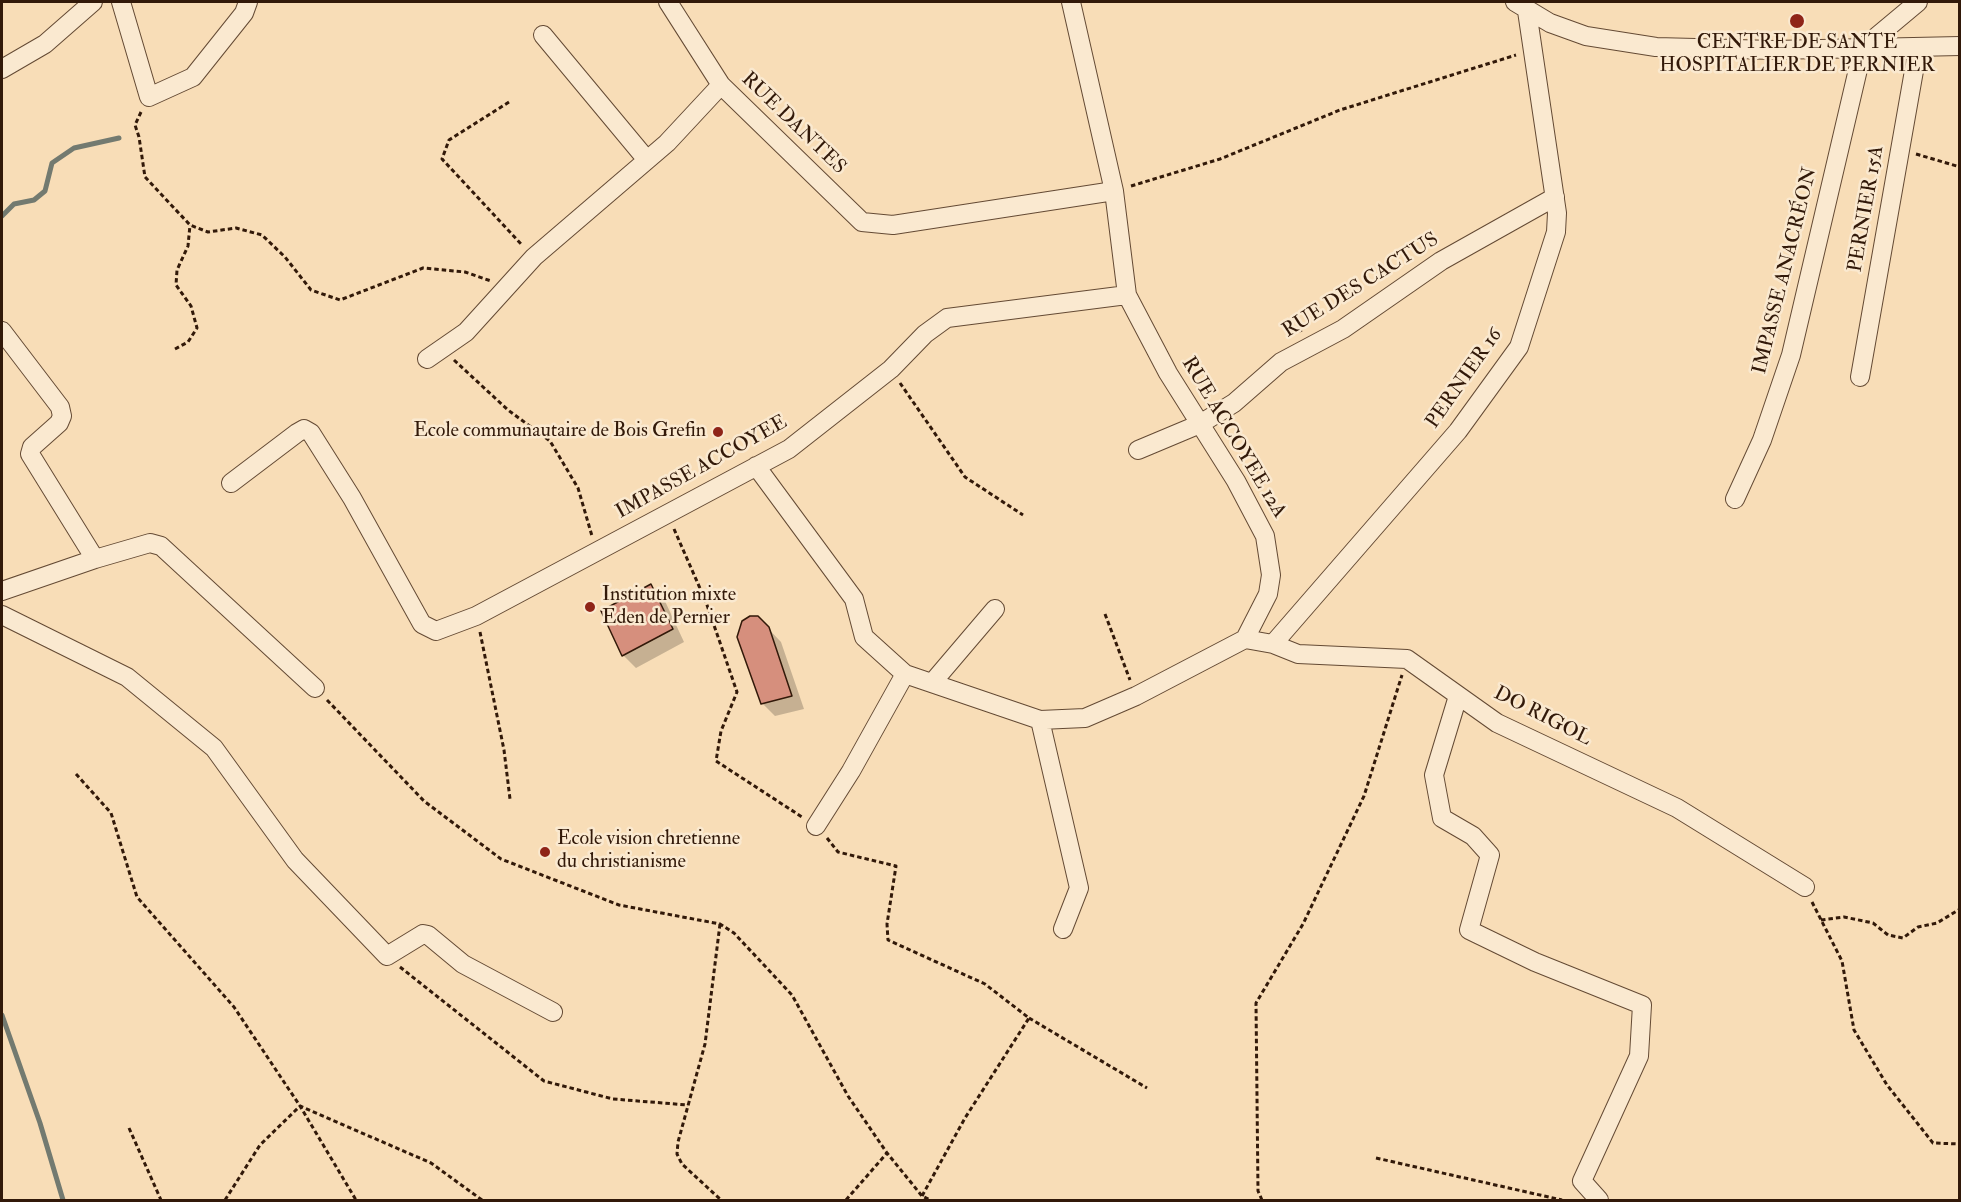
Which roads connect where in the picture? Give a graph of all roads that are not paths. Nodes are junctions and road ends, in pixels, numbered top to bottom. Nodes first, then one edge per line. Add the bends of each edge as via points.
1 (93, 2) edge
2 (121, 2) edge
3 (248, 2) edge
4 (668, 2) edge
5 (1071, 2) edge
6 (1918, 2) edge
7 (1521, 6) edge
8 (543, 35) dead end
9 (1959, 46) edge
10 (1863, 48) junction
11 (1918, 48) junction
12 (2, 69) edge
13 (721, 85) junction
14 (646, 160) junction
15 (1114, 191) junction
16 (1555, 197) junction
17 (1127, 295) junction
18 (2, 331) edge
19 (427, 359) dead end
20 (1860, 377) dead end
21 (1200, 424) junction
22 (1138, 450) dead end
23 (756, 466) junction
24 (231, 483) dead end
25 (1735, 499) dead end
26 (95, 559) junction
27 (2, 591) edge
28 (995, 609) dead end
29 (2, 615) edge
30 (1245, 639) junction
31 (1273, 644) junction
32 (905, 674) junction
33 (932, 683) junction
34 (315, 688) road end
35 (1458, 696) junction
36 (1040, 720) junction
37 (816, 826) road end
38 (1805, 887) road end
39 (1063, 929) dead end
40 (553, 1012) dead end
41 (1599, 1200) edge

1 - 12 street via 45,44
2 - 3 street via 149,96 193,77 244,13
4 - 13 street
5 - 15 street, RUE ACCOYEE 12A
6 - 10 street
7 - 10 street via 1550,23 1586,36 1656,47
7 - 16 street, PERNIER 16 via 1534,50
8 - 14 street
9 - 11 street
10 - 11 street
10 - 25 street, IMPASSE ANACRÉON via 1791,355 1762,440
11 - 20 street, PERNIER 15A
13 - 14 street, RUE DANTES
13 - 15 street, RUE DANTES via 862,222 892,225
14 - 19 street, RUE DANTES via 534,257 466,332
15 - 17 street, RUE ACCOYEE 12A
16 - 21 street, RUE DES CACTUS via 1441,261 1343,329 1281,362 1234,404
16 - 31 street, PERNIER 16 via 1556,232 1519,347 1458,431
17 - 21 street, RUE ACCOYEE 12A
17 - 23 street, IMPASSE ACCOYEE via 946,318 891,369 789,449
18 - 26 street via 60,407 59,423 32,447 30,454
21 - 22 street, RUE DES CACTUS
21 - 30 street, RUE ACCOYEE 12A via 1265,536 1271,575 1268,594
23 - 24 street, IMPASSE ACCOYEE via 476,616 436,631 422,624 311,433 304,429
23 - 32 street via 854,599 864,637
26 - 27 street
26 - 34 street via 150,543 161,546
28 - 33 street
29 - 40 street via 127,677 214,748 295,860 387,956 423,934 428,935 463,964
30 - 31 street
30 - 36 street via 1085,718
31 - 35 street, DO RIGOL via 1298,654 1407,659
32 - 33 street
32 - 37 street
33 - 36 street
35 - 38 street, DO RIGOL via 1497,723 1677,808
35 - 41 street via 1434,775 1442,818 1473,836 1490,855 1469,930 1535,962 1642,1005 1639,1056 1582,1181
36 - 39 street via 1079,888

